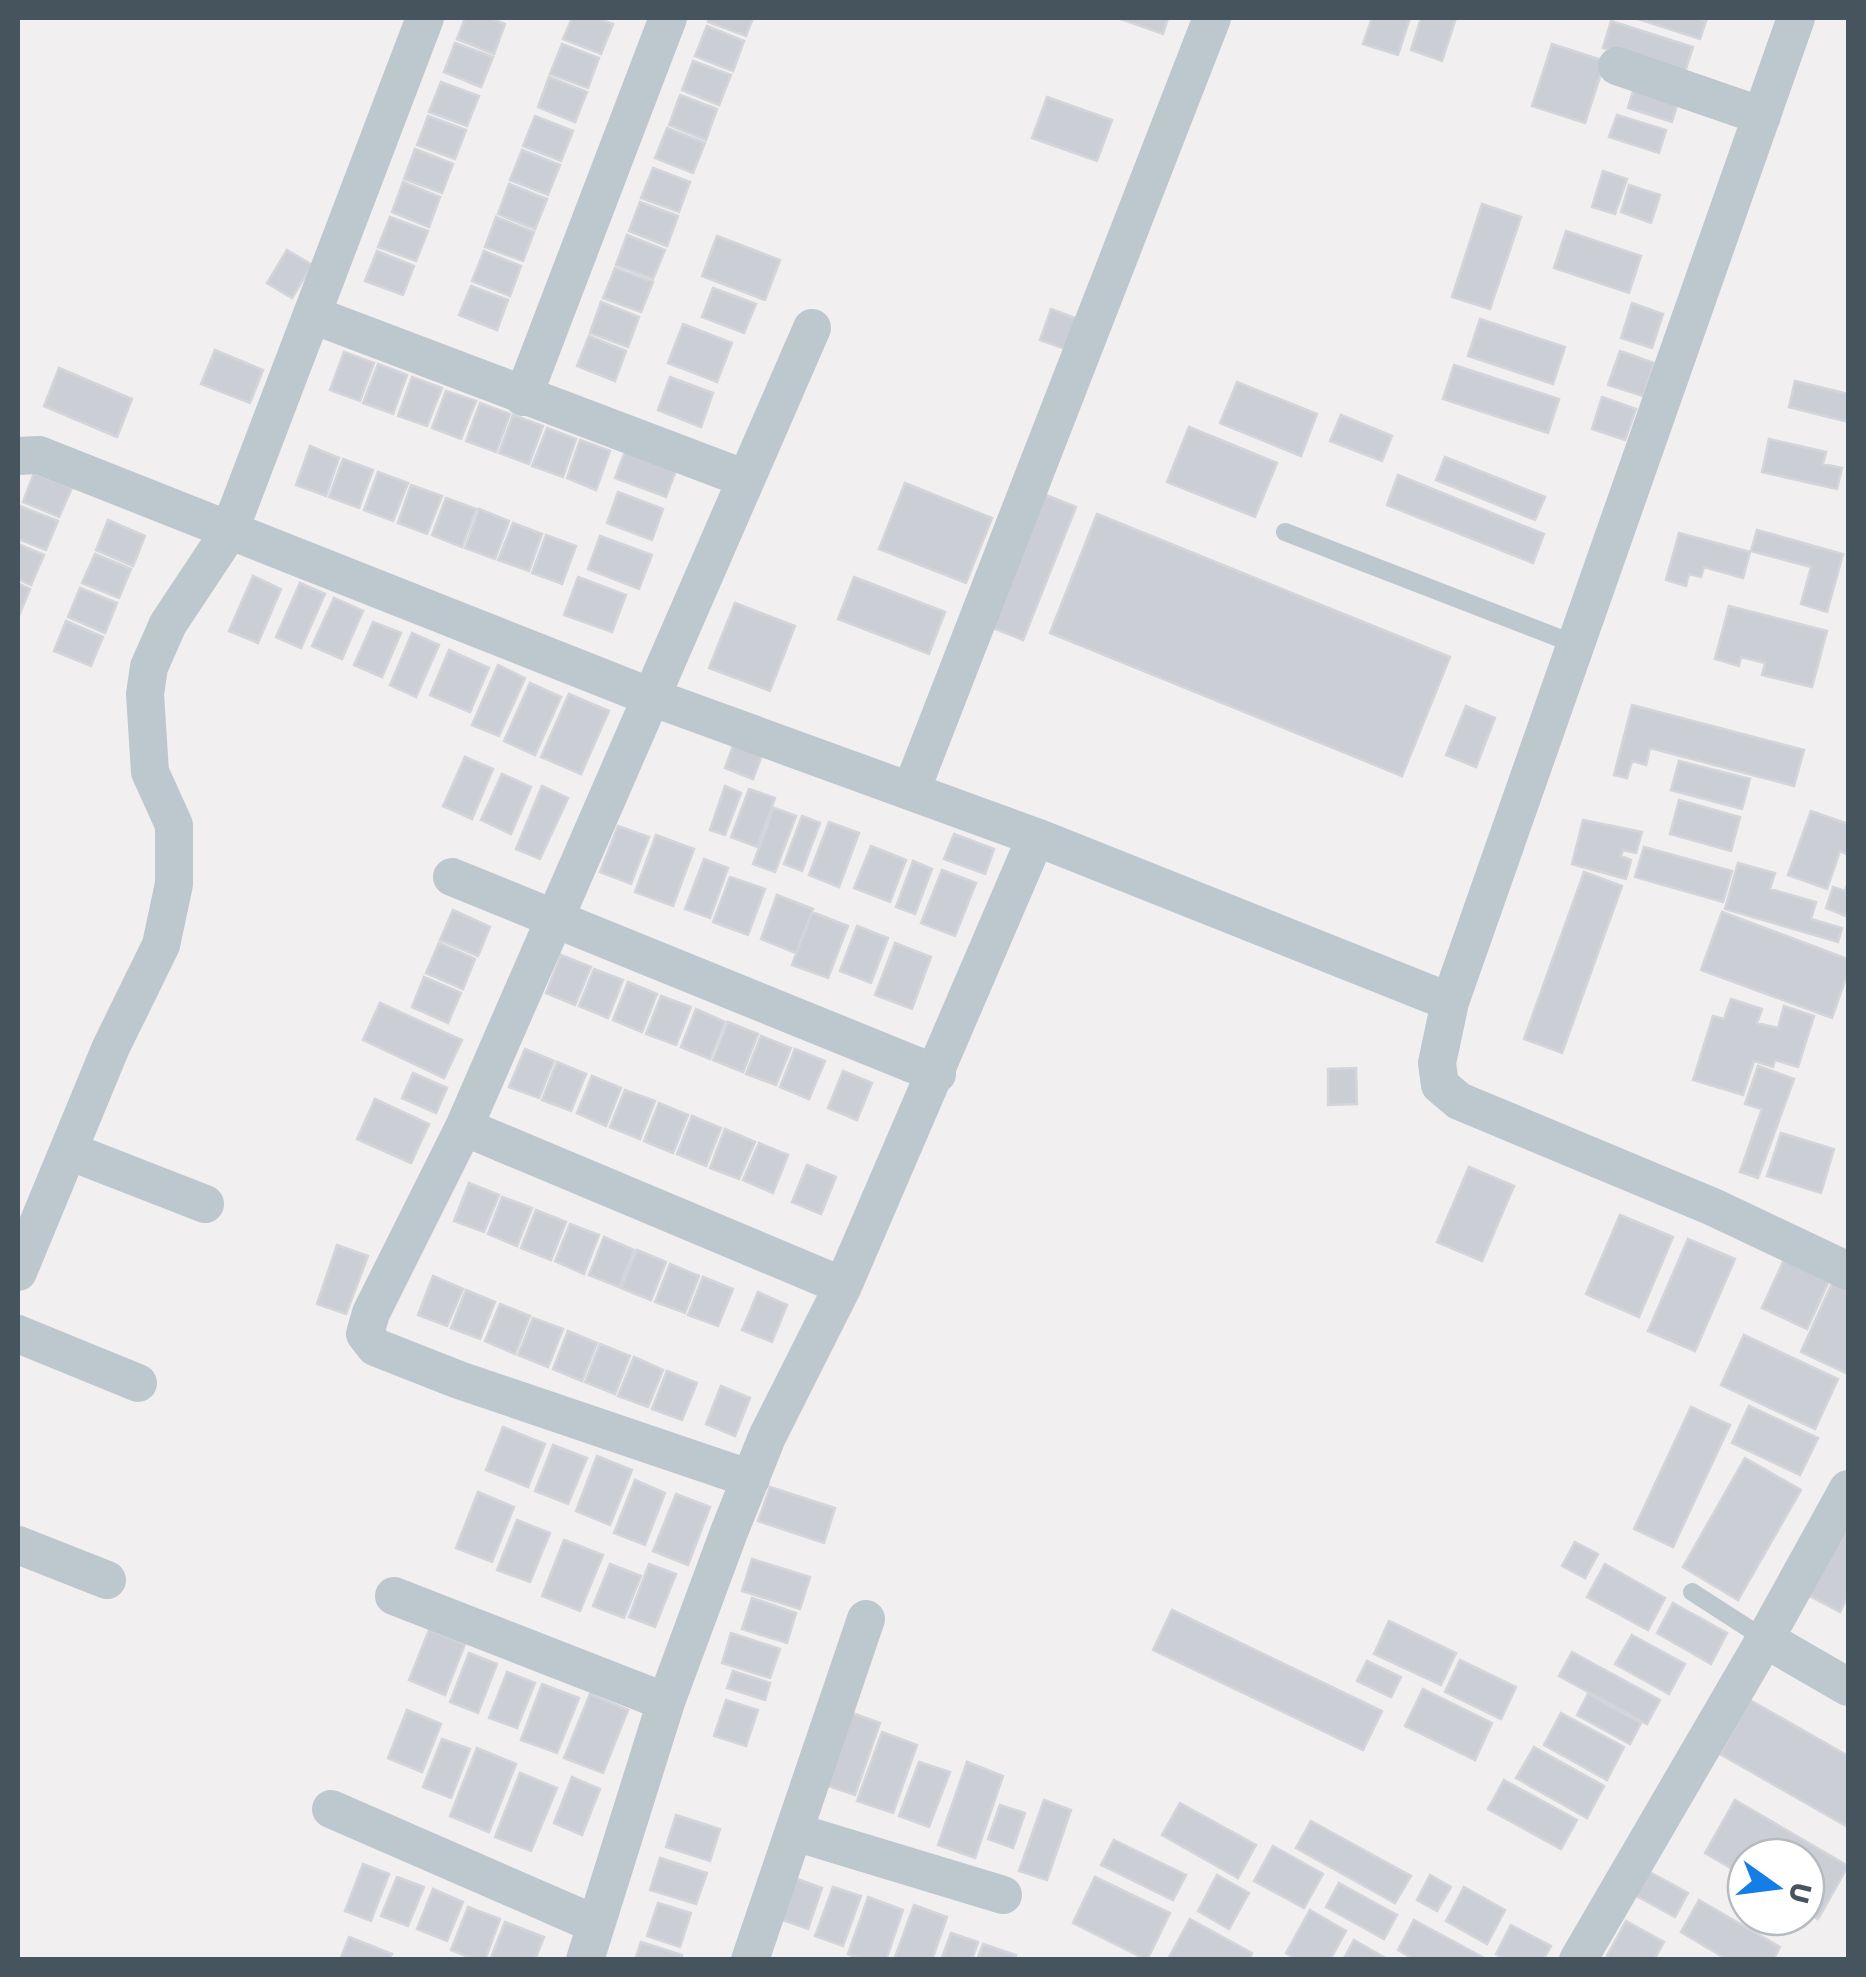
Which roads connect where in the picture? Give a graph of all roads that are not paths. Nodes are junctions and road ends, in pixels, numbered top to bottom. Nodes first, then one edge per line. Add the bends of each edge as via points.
1 (425, 18) edge
2 (668, 18) edge
3 (1212, 18) edge
4 (1796, 18) edge
5 (1617, 66) dead end
6 (1762, 116) junction
7 (313, 316) junction
8 (812, 328) dead end
9 (523, 397) junction
10 (18, 456) edge
11 (746, 479) junction
12 (229, 532) junction
13 (1285, 532) dead end
14 (1578, 645) junction
15 (651, 697) junction
16 (911, 791) junction
17 (1036, 837) junction
18 (452, 877) dead end
19 (557, 920) junction
20 (1450, 1002) junction
21 (937, 1074) junction
22 (464, 1127) junction
23 (68, 1151) junction
24 (205, 1204) dead end
25 (1848, 1271) edge
26 (18, 1272) edge
27 (844, 1286) junction
28 (18, 1334) edge
29 (138, 1383) dead end
30 (751, 1479) junction
31 (1848, 1488) edge
32 (18, 1546) edge
33 (106, 1580) dead end
34 (1692, 1592) dead end
35 (394, 1596) dead end
36 (866, 1619) dead end
37 (1765, 1640) junction
38 (1848, 1687) edge
39 (666, 1702) junction
40 (331, 1809) dead end
41 (795, 1832) junction
42 (1003, 1896) dead end
43 (590, 1942) edge
44 (750, 1960) edge
45 (1578, 1960) edge

1 - 7 street
2 - 9 street
3 - 16 street
4 - 6 street
5 - 6 street
6 - 14 street
7 - 9 street
7 - 12 street
8 - 11 street
9 - 11 street
10 - 12 street via 38,455
11 - 15 street
12 - 15 street
12 - 23 street via 168,624 149,666 150,772 174,826 174,884 160,944
13 - 14 lane
14 - 20 street
15 - 16 street
15 - 19 street
16 - 17 street
17 - 20 street
17 - 21 street
18 - 19 street
19 - 21 street
19 - 22 street
20 - 25 street via 1437,1063 1440,1085 1458,1101
21 - 27 street
22 - 27 street
22 - 30 street via 371,1313 365,1334 374,1347
23 - 24 street
23 - 26 street
27 - 30 street
28 - 29 street
30 - 39 street
31 - 37 street
32 - 33 street
34 - 37 lane
35 - 39 street
36 - 41 street
37 - 38 street
37 - 45 street
39 - 43 street
40 - 43 street
41 - 42 street
41 - 44 street

